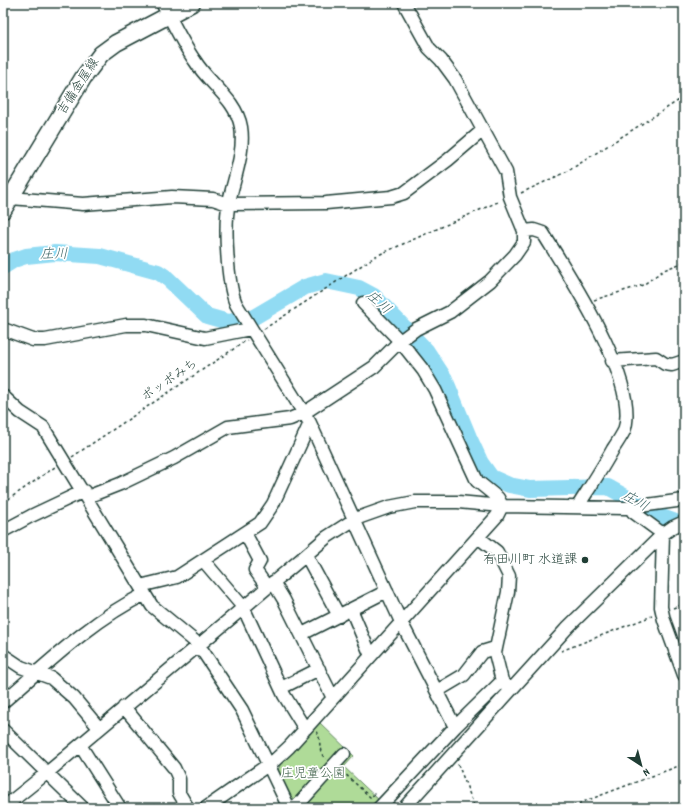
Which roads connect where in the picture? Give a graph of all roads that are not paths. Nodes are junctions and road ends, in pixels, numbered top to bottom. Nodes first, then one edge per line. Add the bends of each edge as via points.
1 (192, 3) edge
2 (404, 3) edge
3 (166, 9) edge
4 (483, 130) junction
5 (228, 204) junction
6 (5, 206) edge
7 (524, 231) junction
8 (363, 303) dead end
9 (3, 329) edge
10 (252, 332) junction
11 (400, 341) junction
12 (612, 361) junction
13 (684, 361) edge
14 (3, 396) edge
15 (307, 418) junction
16 (85, 494) junction
17 (684, 500) edge
18 (502, 506) junction
19 (578, 506) junction
20 (630, 507) junction
21 (355, 519) junction
22 (684, 522) edge
23 (3, 530) edge
24 (245, 533) junction
25 (663, 534) junction
26 (478, 537) junction
27 (306, 554) junction
28 (202, 560) junction
29 (270, 584) junction
30 (142, 590) junction
31 (387, 591) junction
32 (243, 607) junction
33 (352, 610) junction
34 (339, 616) junction
35 (402, 622) junction
36 (302, 634) junction
37 (198, 644) junction
38 (495, 648) junction
39 (3, 655) edge
40 (371, 656) junction
41 (319, 669) junction
42 (37, 673) junction
43 (684, 675) edge
44 (506, 685) junction
45 (281, 688) junction
46 (437, 691) junction
47 (334, 698) junction
48 (3, 702) edge
49 (124, 707) junction
50 (308, 727) junction
51 (99, 728) junction
52 (455, 728) junction
53 (3, 730) edge
54 (80, 745) junction
55 (344, 754) dead end
56 (269, 764) junction
57 (48, 772) junction
58 (382, 805) edge
59 (4, 807) edge
60 (83, 808) edge
61 (120, 808) edge
62 (188, 808) edge
63 (206, 808) edge
64 (289, 808) edge
65 (295, 808) edge
66 (404, 808) edge

1 - 3 main road, 吉備金屋線
2 - 4 street via 429,48 455,79
3 - 5 street via 195,62 228,100 241,126 241,152
3 - 6 main road, 吉備金屋線 via 101,54 83,78
4 - 5 street via 404,193 391,197 326,203
4 - 7 street via 506,172 510,197
5 - 6 street via 213,199 172,197 83,204
5 - 10 street via 228,264 231,289 238,308
7 - 11 street via 524,242 515,255 490,280 450,312 416,329
7 - 12 street via 534,230 542,233 596,322
8 - 11 street
9 - 10 street via 34,340 126,325 146,325 205,338
10 - 15 street
11 - 15 street via 374,367
11 - 18 street via 435,390 477,481 498,498
12 - 13 street via 656,358 672,365
12 - 19 street via 625,392 627,412 624,431
14 - 16 street via 20,412 43,427
15 - 16 street via 228,426 174,458 120,484
15 - 21 street
15 - 24 street via 268,512
16 - 23 street
16 - 30 street
17 - 20 street
18 - 19 street
18 - 21 street via 415,502
18 - 26 street
19 - 20 street
20 - 25 street
21 - 27 street
21 - 31 street
22 - 25 street
24 - 28 street
24 - 29 street via 260,561 255,570
25 - 43 street via 662,612
25 - 44 street via 545,652
26 - 35 street
26 - 38 street via 497,552 509,576 508,592
27 - 29 street
27 - 34 street
28 - 30 street via 172,579
28 - 32 street
29 - 32 street
29 - 36 street
30 - 37 street via 158,612
30 - 42 street via 133,600 99,623
31 - 33 street
31 - 35 street
32 - 37 street
32 - 45 street
33 - 34 street
33 - 40 street
34 - 36 street
35 - 40 street
35 - 46 street
36 - 41 street
37 - 49 street
37 - 56 street via 242,710
38 - 44 street via 496,660
38 - 46 street via 482,652 464,675
39 - 42 street via 21,667
40 - 47 street
41 - 45 street
41 - 47 street
42 - 48 street
42 - 51 street via 51,678 64,689
44 - 52 street
44 - 66 street via 452,754
45 - 50 street
46 - 52 street
47 - 50 street
49 - 51 street
49 - 62 street via 174,768 179,779 179,793
50 - 56 street via 285,752
51 - 54 street
52 - 58 street
53 - 57 street
54 - 57 street
54 - 61 street
55 - 65 street
56 - 63 street
56 - 64 street
57 - 59 street
57 - 60 street

